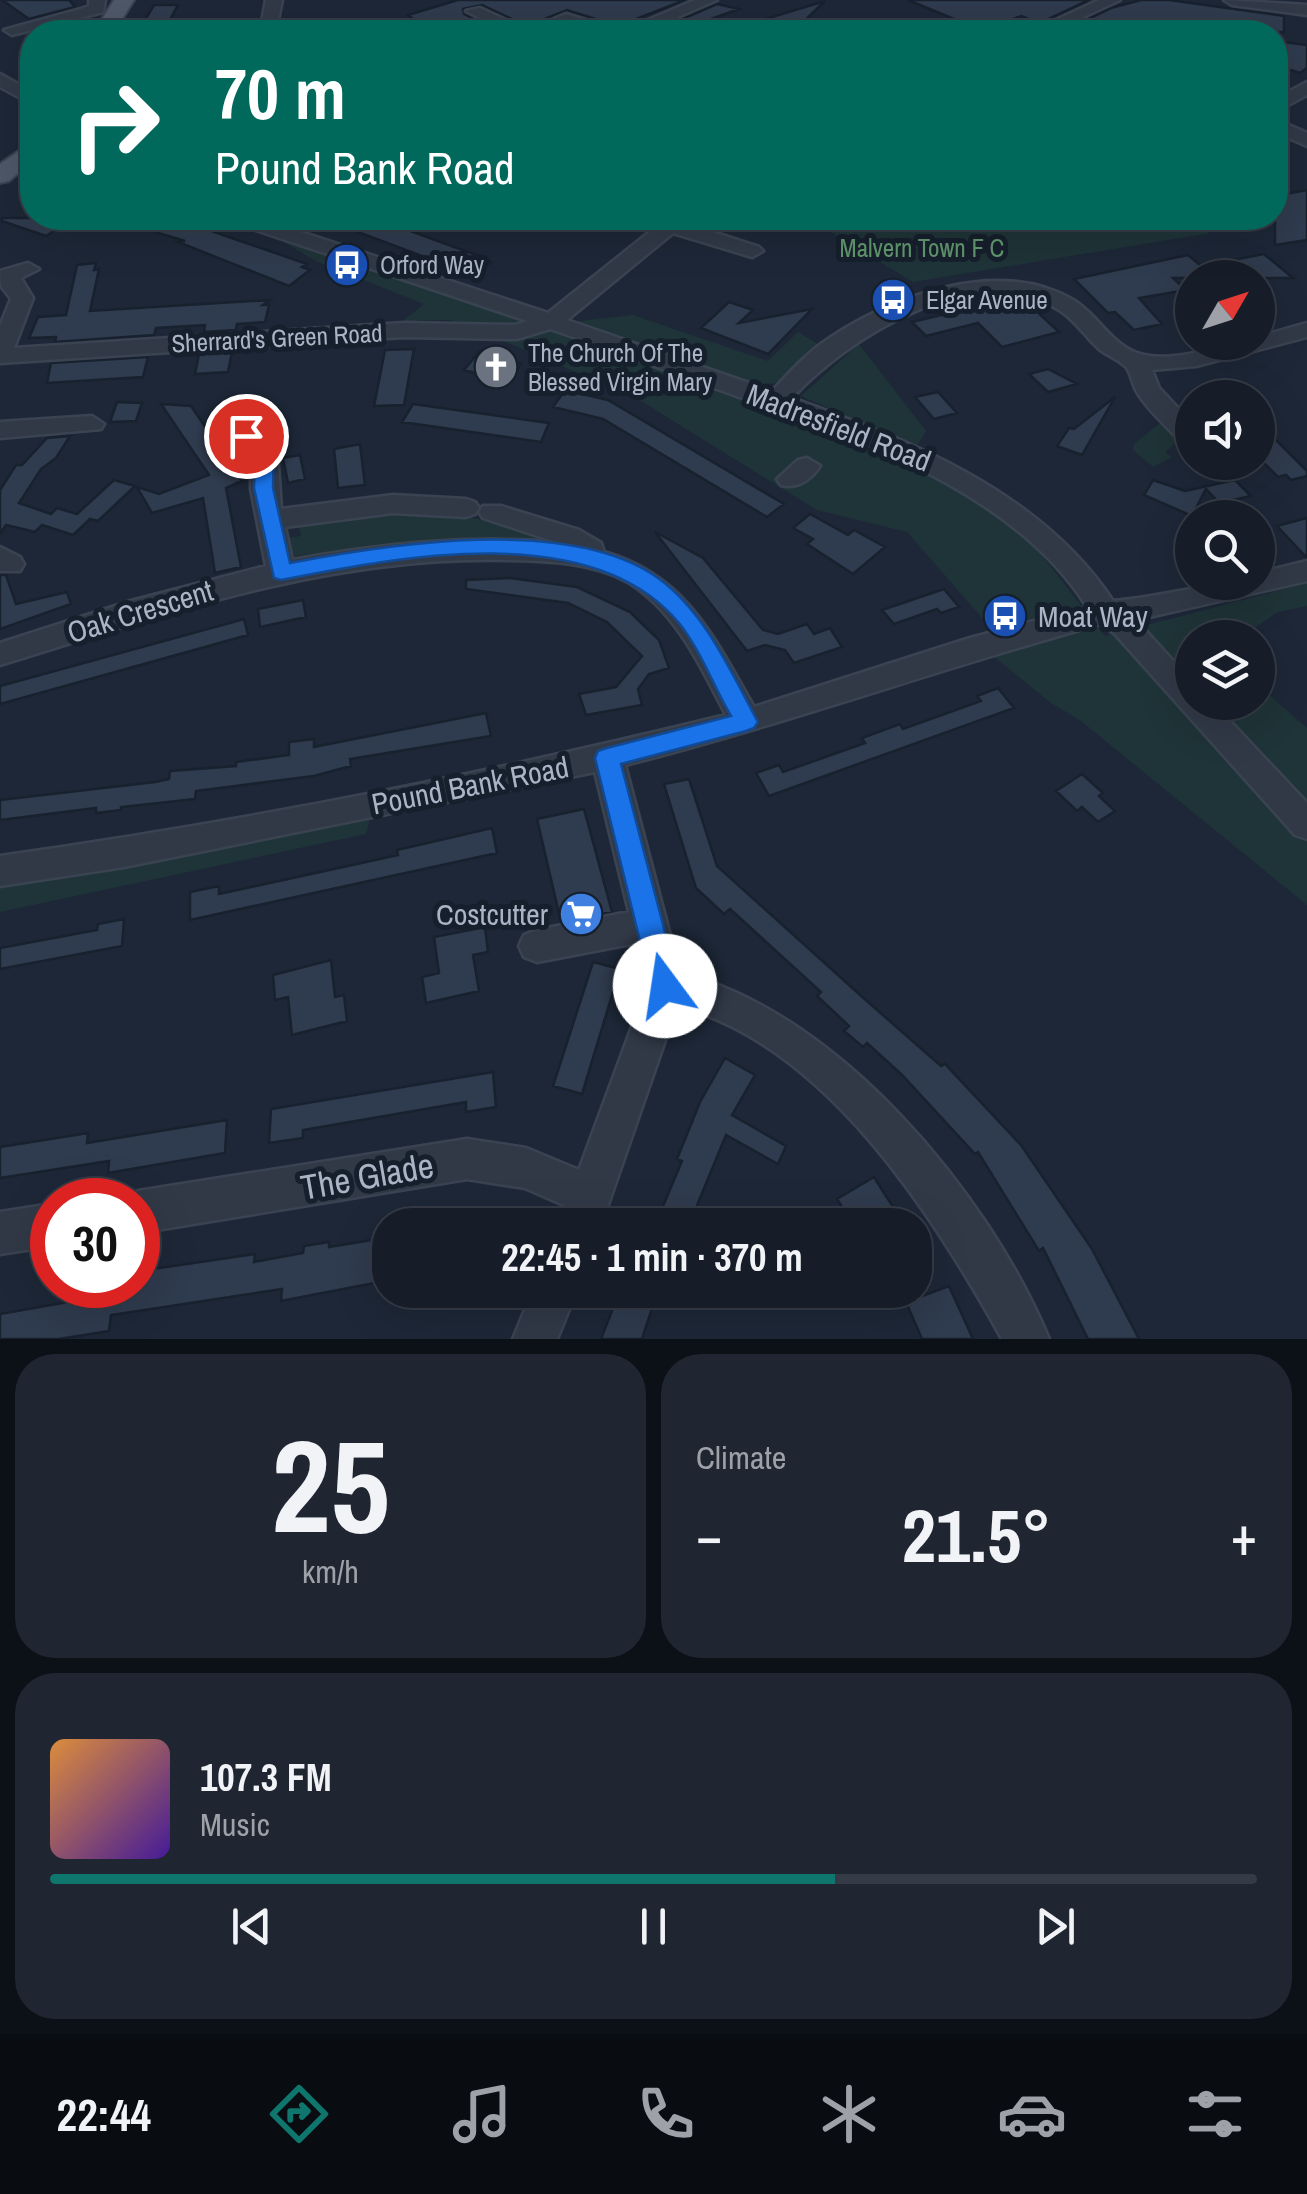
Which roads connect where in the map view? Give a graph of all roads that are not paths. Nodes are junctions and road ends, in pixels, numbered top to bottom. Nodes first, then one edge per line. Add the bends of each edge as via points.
1 (97, 0) edge
2 (709, 0) edge
3 (1112, 0) edge
4 (1232, 0) edge
5 (1307, 10) edge
6 (474, 11) dead end
7 (56, 20) edge
8 (494, 20) edge
9 (663, 20) edge
10 (1066, 20) edge
11 (20, 28) edge
12 (12, 30) dead end
13 (300, 230) edge
14 (664, 230) edge
15 (698, 230) edge
16 (752, 251) dead end
17 (28, 269) dead end
18 (552, 322) junction
19 (1307, 330) edge
20 (0, 355) edge
21 (1137, 362) junction
22 (775, 402) junction
23 (92, 424) dead end
24 (1175, 428) edge
25 (1, 433) edge
26 (291, 440) dead end
27 (270, 520) junction
28 (604, 562) junction
29 (1307, 571) edge
30 (281, 572) junction
31 (1105, 612) junction
32 (0, 654) edge
33 (1175, 682) edge
34 (1210, 720) edge
35 (746, 722) junction
36 (607, 758) junction
37 (1307, 825) edge
38 (0, 871) edge
39 (650, 924) junction
40 (537, 946) dead end
41 (665, 986) junction
42 (160, 1208) edge
43 (583, 1208) edge
44 (587, 1208) edge
45 (30, 1228) edge
46 (0, 1233) edge
47 (547, 1308) edge
48 (536, 1339) edge
49 (1027, 1339) edge

1 - 7 street via 97,9
2 - 9 street
3 - 10 street
4 - 5 street
6 - 8 street
11 - 12 street
13 - 18 street, Madresfield Road
14 - 18 street
15 - 16 street
17 - 20 street via 9,274 22,298
18 - 20 street, Sherrard's Green Road via 517,332 404,330
18 - 22 street, Madresfield Road
19 - 21 street via 1172,362
21 - 22 street via 1067,305 1011,287 982,288 882,317 838,342
21 - 24 street
22 - 31 street, Madresfield Road via 948,470 1034,532 1083,578
23 - 25 street
26 - 27 street via 255,443
27 - 28 street, Oak Crescent via 393,504 479,510 570,537
27 - 30 street
28 - 30 street, Oak Crescent via 472,546
28 - 35 street, Oak Crescent via 649,582 688,619
29 - 31 street, Pound Bank Road via 1153,608
30 - 32 street, Oak Crescent
31 - 33 street, Madresfield Road
31 - 35 street, Pound Bank Road via 970,648
34 - 37 street, Madresfield Road
35 - 36 street, Pound Bank Road
36 - 38 street, Pound Bank Road via 124,854
36 - 39 street
39 - 40 street
39 - 41 street
41 - 44 street
41 - 49 street via 695,990 771,1030 874,1117 949,1206
42 - 43 street, The Glade via 467,1159 526,1168
45 - 46 street
47 - 48 street

